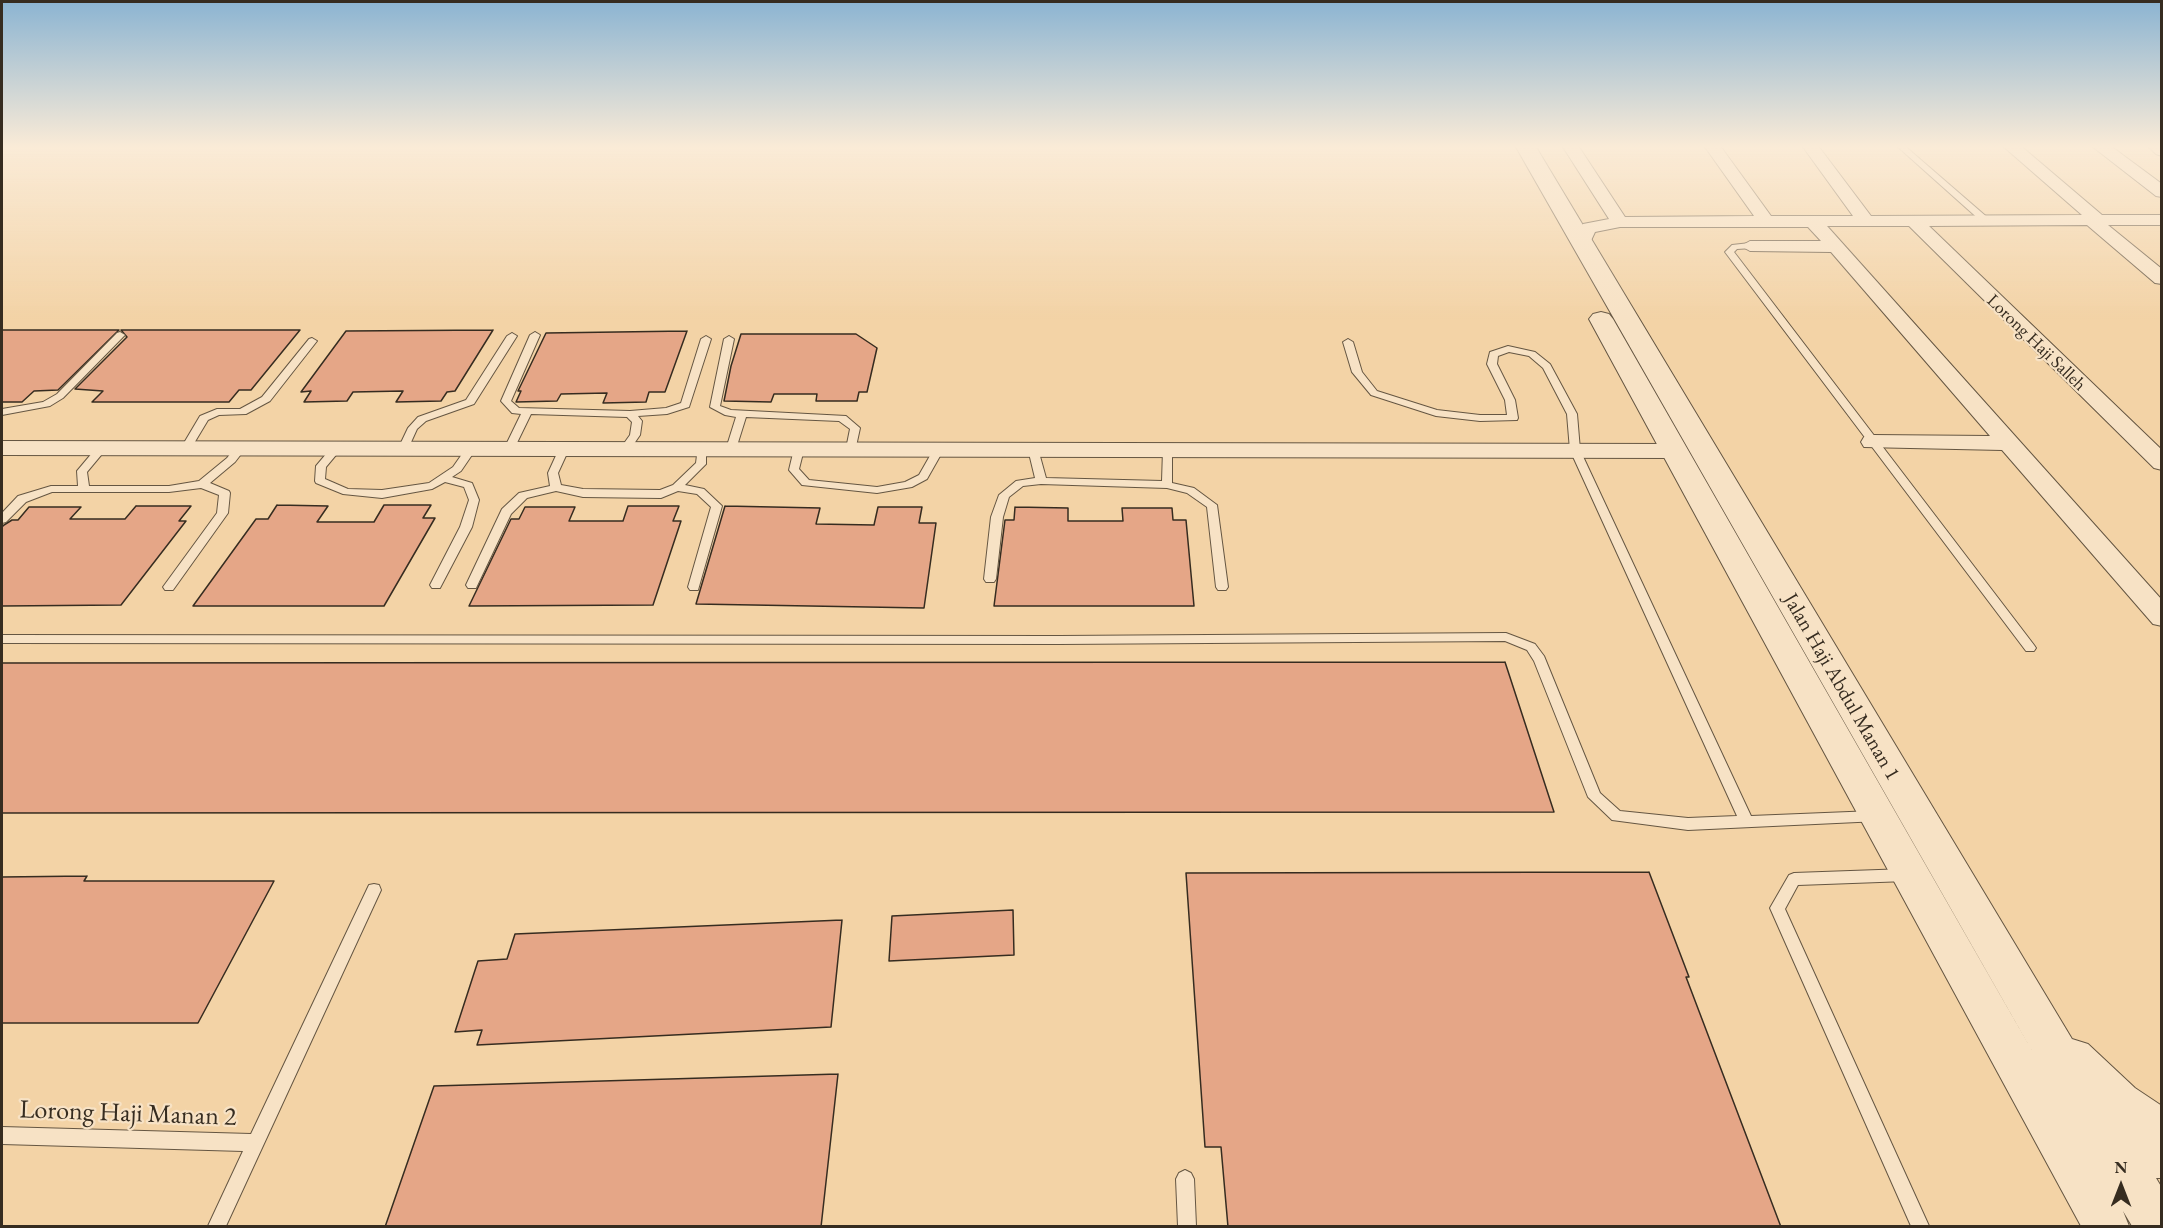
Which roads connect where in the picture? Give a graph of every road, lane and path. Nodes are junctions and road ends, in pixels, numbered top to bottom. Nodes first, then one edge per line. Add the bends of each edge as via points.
1 (1538, 204) edge
2 (1558, 204) joint
3 (1608, 204) edge
4 (1754, 204) edge
5 (1853, 204) edge
6 (1966, 204) edge
7 (2078, 204) edge
8 (2114, 204) edge
9 (1765, 220) junction
10 (1812, 220) junction
11 (1865, 220) junction
12 (1913, 220) junction
13 (1984, 220) junction
14 (2137, 220) junction
15 (2162, 220) edge
16 (2095, 221) junction
17 (1620, 222) junction
18 (1582, 243) junction
19 (1750, 246) joint
20 (1836, 248) junction
21 (2162, 279) edge
22 (120, 335) dead end
23 (535, 335) dead end
24 (512, 336) dead end
25 (706, 339) dead end
26 (729, 339) dead end
27 (312, 341) dead end
28 (1348, 342) dead end
29 (528, 411) junction
30 (2, 412) edge
31 (630, 414) junction
32 (742, 414) junction
33 (1872, 442) junction
34 (2009, 443) junction
35 (2, 448) edge
36 (102, 448) junction
37 (186, 448) junction
38 (240, 449) junction
39 (336, 449) junction
40 (403, 449) junction
41 (471, 449) junction
42 (509, 449) junction
43 (564, 449) junction
44 (625, 449) junction
45 (702, 449) junction
46 (731, 449) junction
47 (800, 449) junction
48 (851, 449) junction
49 (939, 449) junction
50 (1033, 449) junction
51 (1168, 450) junction
52 (1575, 450) junction
53 (1675, 451) junction
54 (2162, 463) edge
55 (443, 478) junction
56 (1041, 481) junction
57 (202, 484) junction
58 (1167, 485) junction
59 (678, 487) junction
60 (556, 488) junction
61 (84, 489) junction
62 (2, 519) edge
63 (990, 579) dead end
64 (436, 585) dead end
65 (472, 585) dead end
66 (694, 586) dead end
67 (169, 587) dead end
68 (1222, 587) dead end
69 (2162, 617) edge
70 (2, 639) edge
71 (2030, 648) dead end
72 (1878, 816) junction
73 (1746, 819) junction
74 (1911, 875) junction
75 (374, 890) dead end
76 (2033, 1016) junction
77 (2162, 1129) edge
78 (2, 1137) edge
79 (254, 1143) junction
80 (2066, 1154) junction
81 (2115, 1155) junction
82 (2162, 1155) edge
83 (1185, 1179) dead end
84 (217, 1227) edge
85 (1187, 1227) edge
86 (1920, 1227) edge
87 (2106, 1227) edge
88 (2158, 1227) edge

1 - 53 street, Jalan Haji Abdul Manan 1
2 - 17 street via 1583,218
2 - 18 street, Jalan Haji Abdul Manan 1
3 - 17 street
4 - 9 street
5 - 11 street
6 - 13 lane
7 - 16 street
8 - 14 street
9 - 10 street
9 - 17 street
10 - 11 street
10 - 20 street
11 - 12 street
12 - 13 street
12 - 54 street, Lorong Haji Salleh
13 - 16 street
14 - 15 street
14 - 16 street
16 - 21 street
17 - 18 street via 1589,228 1582,235
18 - 76 street, Jalan Haji Abdul Manan 1
19 - 20 street
19 - 33 lane via 1735,246 1729,252
20 - 34 street
22 - 30 lane via 60,396 46,404
23 - 29 lane via 506,400 516,411
24 - 40 lane via 470,402 422,419
25 - 31 lane via 685,405 667,411
26 - 32 lane via 715,407
27 - 37 lane via 266,399 242,412 217,412 204,418
28 - 52 lane via 1357,372 1374,393 1436,413 1480,418 1513,418 1510,400 1492,364 1493,354 1508,349 1532,354 1547,366 1572,414
29 - 31 lane
29 - 42 lane
31 - 44 lane via 637,421 635,435
32 - 46 lane
32 - 48 lane via 842,418 855,428
33 - 34 street
33 - 71 lane
34 - 69 street
35 - 36 street
36 - 37 street
36 - 61 lane via 82,471
37 - 38 street
38 - 39 street
38 - 57 lane
39 - 40 street
39 - 55 lane via 321,466 320,482 347,492 382,494 432,486
40 - 41 street
41 - 42 street
41 - 55 lane via 457,469
42 - 43 street
43 - 44 street
43 - 60 lane via 553,473
44 - 45 street
45 - 46 street
45 - 59 lane via 701,464
46 - 47 street
47 - 48 street
47 - 49 lane via 794,470 806,483 877,490 923,477
48 - 49 street
49 - 50 street
50 - 51 street
50 - 56 lane
51 - 52 street
51 - 58 lane
52 - 53 street
52 - 73 lane
53 - 72 street, Jalan Haji Abdul Manan 1
55 - 64 lane via 468,485 474,500 466,527
56 - 58 lane
56 - 63 lane via 1020,483 1004,495 997,517
57 - 61 lane via 169,489
57 - 67 lane via 225,493 222,513
58 - 68 lane via 1190,490 1212,505
59 - 60 lane via 661,494 583,493
59 - 66 lane via 700,491 717,506
60 - 65 lane via 523,495 506,512
61 - 62 lane via 51,489 22,499
70 - 73 lane via 1506,637 1531,647 1540,659 1595,797 1617,816 1688,824
72 - 73 lane
72 - 74 street, Jalan Haji Abdul Manan 1
74 - 80 street, Jalan Haji Abdul Manan 1
74 - 86 lane via 1794,879 1777,908
75 - 79 lane
76 - 77 street via 2096,1084 2136,1116
76 - 81 street, Jalan Haji Abdul Manan 1
78 - 79 lane, Lorong Haji Manan 2
79 - 84 lane
80 - 81 street
80 - 87 street, Jalan Haji Abdul Manan 1
81 - 82 street
81 - 88 street, Jalan Haji Abdul Manan 1
83 - 85 lane

